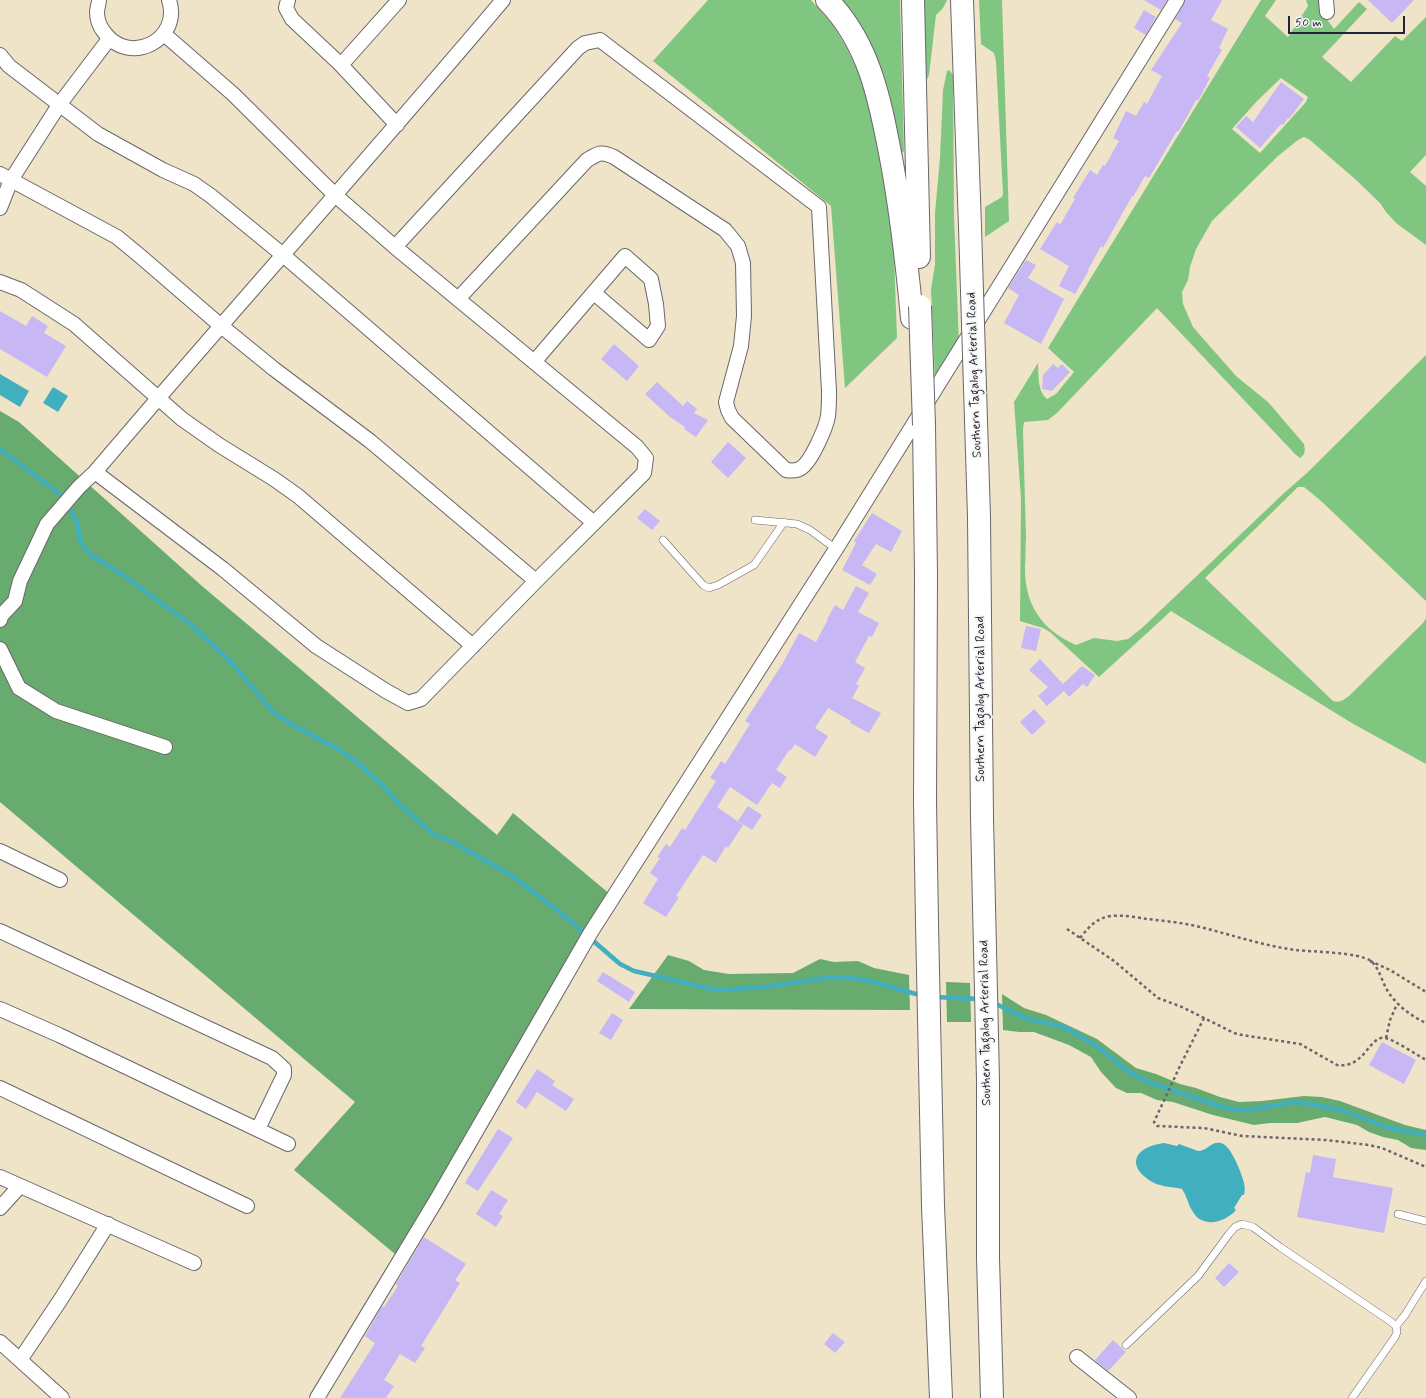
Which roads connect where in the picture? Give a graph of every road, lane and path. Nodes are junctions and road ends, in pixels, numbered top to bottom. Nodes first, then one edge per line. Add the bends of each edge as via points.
1 (99, 0) edge
2 (169, 0) edge
3 (288, 0) edge
4 (399, 0) edge
5 (503, 0) edge
6 (827, 0) edge
7 (913, 0) edge
8 (962, 0) edge
9 (1177, 0) edge
10 (164, 34) junction
11 (109, 39) junction
12 (0, 55) edge
13 (341, 65) junction
14 (59, 105) junction
15 (397, 125) junction
16 (6, 177) edge
17 (334, 195) junction
18 (0, 208) edge
19 (395, 247) junction
20 (283, 255) junction
21 (0, 282) edge
22 (594, 292) junction
23 (458, 299) junction
24 (916, 312) junction
25 (220, 325) junction
26 (534, 362) junction
27 (158, 398) junction
28 (95, 472) junction
29 (755, 520) dead end
30 (784, 522) junction
31 (594, 523) junction
32 (663, 540) dead end
33 (836, 549) junction
34 (536, 580) junction
35 (0, 620) edge
36 (473, 646) junction
37 (0, 649) edge
38 (165, 747) dead end
39 (0, 851) edge
40 (60, 880) dead end
41 (1067, 929) dead end
42 (0, 931) edge
43 (1080, 938) junction
44 (1370, 961) junction
45 (1426, 992) edge
46 (1397, 1004) junction
47 (0, 1009) edge
48 (1204, 1018) junction
49 (1426, 1023) edge
50 (1386, 1038) junction
51 (1426, 1060) edge
52 (0, 1088) edge
53 (258, 1129) junction
54 (288, 1144) dead end
55 (1426, 1168) edge
56 (0, 1177) edge
57 (20, 1186) junction
58 (247, 1206) dead end
59 (0, 1208) edge
60 (1398, 1214) dead end
61 (1426, 1221) edge
62 (108, 1224) junction
63 (194, 1263) dead end
64 (1426, 1281) edge
65 (1396, 1326) junction
66 (0, 1342) edge
67 (1126, 1345) dead end
68 (1077, 1357) dead end
69 (20, 1360) junction
70 (62, 1398) edge
71 (318, 1398) edge
72 (941, 1398) edge
73 (992, 1398) edge
74 (1129, 1398) edge
75 (1352, 1398) edge

1 - 11 street via 97,12 100,27
2 - 10 street via 172,7 170,21
3 - 13 street via 286,8 292,19
4 - 13 street
5 - 15 street
6 - 24 highway via 858,42 876,86 895,179
7 - 24 highway
8 - 73 highway, Southern Tagalog Arterial Road, bridge via 979,517
9 - 33 street
10 - 11 street via 153,44 138,49 122,47
10 - 17 street via 233,94
11 - 14 street
12 - 14 street via 9,66
13 - 15 street
14 - 16 street
14 - 20 street via 98,134 200,188
15 - 17 street
16 - 18 street
16 - 25 street via 117,237
17 - 19 street
17 - 20 street
19 - 23 street
19 - 23 street via 578,48 585,43 600,40 819,207 829,392 828,418 823,434 807,464 800,469 786,470 732,418 726,402 741,346 744,316 743,263 738,246 724,230 605,153 587,160
20 - 25 street
20 - 31 street
21 - 27 street via 21,290 74,324
22 - 22 street via 610,307 649,340 658,326 651,279 625,256
22 - 26 street
23 - 26 street
24 - 72 highway, bridge via 924,425 927,923 933,1206
25 - 27 street
25 - 34 street via 274,369 370,440
26 - 31 street via 637,447 646,458 644,473
27 - 28 street
27 - 36 street via 204,435 298,496
28 - 35 street via 78,487 47,524 20,581 15,601
28 - 36 street via 223,569 316,646 408,703 420,699
29 - 30 lane
30 - 32 lane via 754,565 709,588 702,585
30 - 33 lane via 798,524 810,530
31 - 34 street
33 - 71 street via 591,932 437,1199
34 - 36 street
37 - 38 street via 19,688 56,711
39 - 40 street
41 - 43 path
42 - 53 street via 272,1058 284,1069 284,1074
43 - 44 path via 1099,919 1119,916 1173,922 1274,946 1354,956
43 - 48 path via 1114,961 1158,998
44 - 45 path
44 - 46 path via 1377,968
46 - 49 path
46 - 50 path
47 - 53 street
48 - 50 path via 1242,1035 1300,1044 1332,1063 1343,1066 1358,1061 1377,1039
48 - 55 path via 1154,1122 1157,1126 1204,1128 1242,1136 1369,1145 1382,1148
50 - 51 path
52 - 58 street
53 - 54 street
56 - 57 street
57 - 59 street
57 - 62 street
60 - 61 lane
62 - 63 street
62 - 69 street
64 - 65 lane
65 - 67 lane via 1253,1227 1242,1224 1229,1234 1198,1276
65 - 75 lane via 1395,1337
66 - 69 street
68 - 74 street
69 - 70 street

